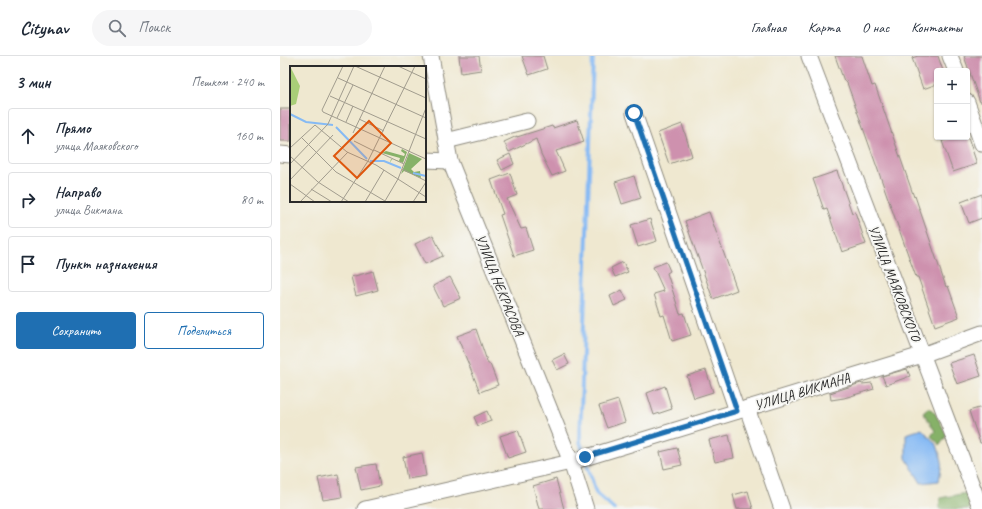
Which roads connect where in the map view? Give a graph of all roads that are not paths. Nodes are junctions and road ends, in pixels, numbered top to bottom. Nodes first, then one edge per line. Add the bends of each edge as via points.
1 (431, 56) edge
2 (809, 56) edge
3 (950, 56) edge
4 (955, 68) edge
5 (968, 104) edge
6 (634, 113) dead end
7 (527, 121) dead end
8 (446, 141) junction
9 (982, 144) edge
10 (280, 154) edge
11 (290, 155) edge
12 (426, 160) edge
13 (450, 161) junction
14 (982, 334) edge
15 (922, 355) junction
16 (742, 409) junction
17 (571, 462) junction
18 (365, 509) edge
19 (586, 509) edge
20 (782, 509) edge
21 (980, 509) edge

1 - 8 street, УЛИЦА НЕКРАСОВА
2 - 15 street, УЛИЦА МАЯКОВСКОГО
3 - 4 street
5 - 9 street
6 - 16 street
7 - 8 street
8 - 13 street, УЛИЦА НЕКРАСОВА
10 - 11 street
12 - 13 street
13 - 17 street, УЛИЦА НЕКРАСОВА
14 - 15 street, УЛИЦА ВИКМАНА
15 - 16 street, УЛИЦА ВИКМАНА
15 - 21 street, УЛИЦА МАЯКОВСКОГО
16 - 17 street, УЛИЦА ВИКМАНА
16 - 20 street
17 - 18 street, УЛИЦА ВИКМАНА
17 - 19 street, УЛИЦА НЕКРАСОВА

